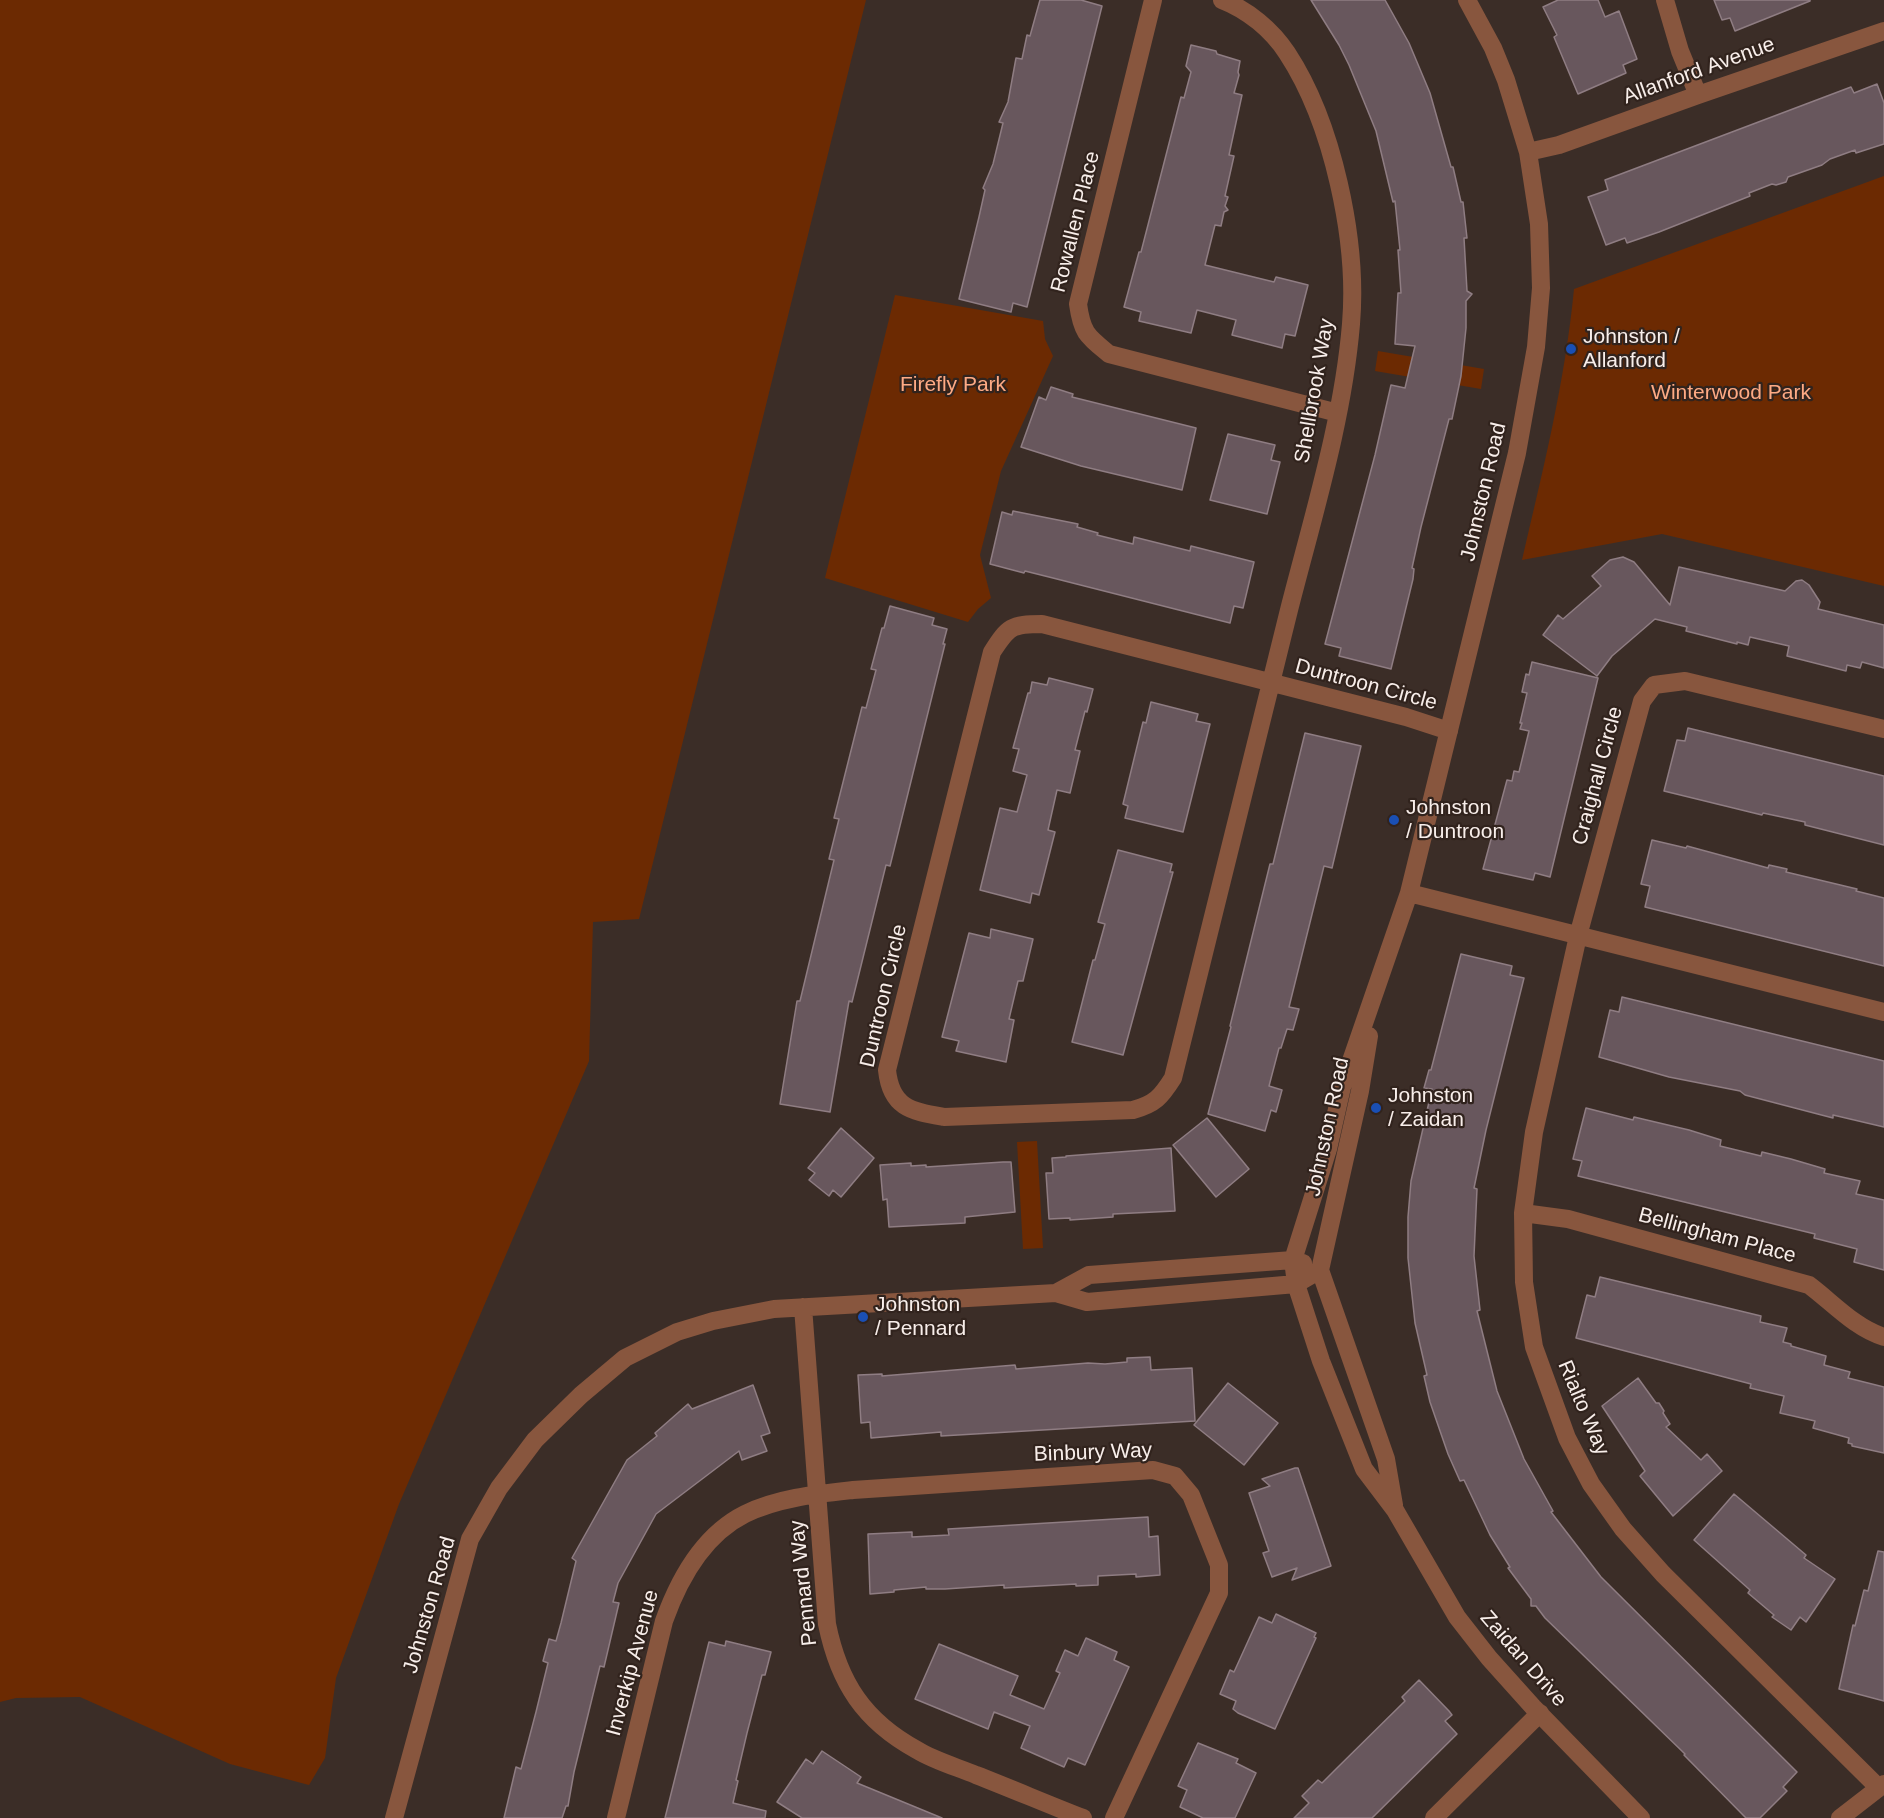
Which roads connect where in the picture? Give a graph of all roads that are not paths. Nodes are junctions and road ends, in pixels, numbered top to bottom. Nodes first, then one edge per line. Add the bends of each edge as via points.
1 (1153, 0) edge
2 (1222, 0) edge
3 (1467, 0) edge
4 (1665, 0) edge
5 (1884, 31) edge
6 (1698, 94) junction
7 (1528, 152) junction
8 (1338, 413) junction
9 (1271, 684) junction
10 (1884, 729) edge
11 (1449, 731) junction
12 (1409, 893) junction
13 (1578, 936) junction
14 (1376, 993) junction
15 (1884, 1012) edge
16 (1523, 1213) junction
17 (1293, 1260) junction
18 (1320, 1270) junction
19 (1296, 1284) junction
20 (1056, 1293) junction
21 (803, 1307) junction
22 (1884, 1337) edge
23 (817, 1494) junction
24 (1395, 1510) junction
25 (1540, 1713) junction
26 (1882, 1786) edge
27 (394, 1818) edge
28 (616, 1818) edge
29 (1083, 1818) edge
30 (1114, 1818) edge
31 (1434, 1818) edge
32 (1641, 1818) edge
33 (1840, 1818) edge

1 - 8 street, Rowallen Place via 1078,304 1081,324 1090,339 1109,354
2 - 8 street, Shellbrook Way via 1263,25 1286,51 1322,125 1335,170 1348,232 1351,274 1351,322
3 - 7 street, Johnston Road via 1506,80
4 - 6 street
5 - 6 street, Allanford Avenue
6 - 7 street, Allanford Avenue via 1559,145
7 - 11 street, Johnston Road via 1539,224 1541,288 1536,347 1517,453
8 - 9 street, Shellbrook Way
9 - 9 street, Duntroon Circle via 1042,624 1024,624 1006,631 992,652 887,1070 889,1085 901,1104 916,1112 944,1116 1002,1115 1133,1110 1148,1106 1163,1095 1173,1078
9 - 11 street, Duntroon Circle
10 - 13 street, Craighall Circle via 1685,681 1654,685 1642,701
11 - 12 street, Johnston Road
12 - 13 street
12 - 14 street, Johnston Road
13 - 15 street
13 - 16 street, Rialto Way via 1534,1132
14 - 17 street, Johnston Road via 1342,1087 1328,1149
14 - 18 street, Johnston Road via 1360,1091
16 - 22 street, Bellingham Place via 1568,1220 1809,1285 1849,1318
16 - 26 street, Rialto Way via 1524,1282 1533,1347 1567,1438 1591,1484 1663,1574
17 - 18 street, Johnston Road
17 - 19 street, Johnston Road
17 - 20 street, Johnston Road via 1089,1275
18 - 19 street, Johnston Road
18 - 24 street, Zaidan Drive via 1386,1459
19 - 20 street, Johnston Road via 1087,1302
19 - 24 street, Zaidan Drive via 1364,1469
20 - 21 street, Johnston Road
21 - 23 street, Pennard Way
21 - 27 street, Johnston Road via 713,1321 677,1332 625,1358 535,1440 499,1488 470,1539
23 - 28 street, Inverkip Avenue via 744,1515 700,1551 685,1572 664,1621
23 - 29 street, Pennard Way via 827,1624 844,1680 859,1702 878,1724 918,1752
23 - 30 street, Binbury Way via 1153,1470 1175,1476 1191,1495 1219,1565 1219,1593
24 - 25 street, Zaidan Drive via 1456,1617
25 - 31 street
25 - 32 street, Zaidan Drive
26 - 33 street

